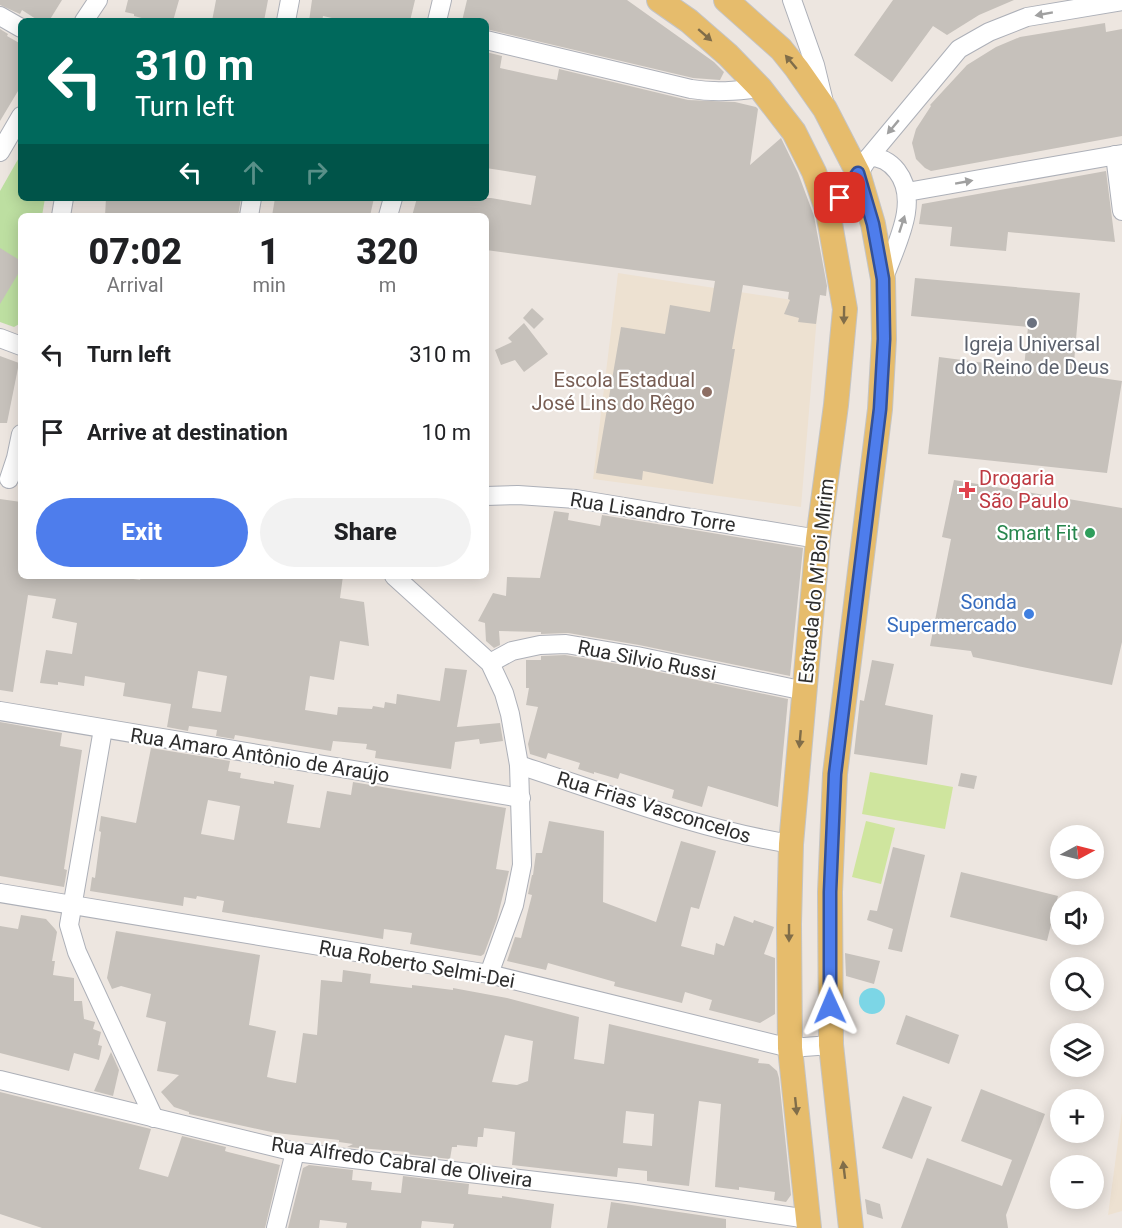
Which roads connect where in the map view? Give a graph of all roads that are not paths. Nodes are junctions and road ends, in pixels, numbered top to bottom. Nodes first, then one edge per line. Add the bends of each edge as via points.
1 (98, 0) edge
2 (290, 0) edge
3 (442, 0) edge
4 (658, 0) edge
5 (726, 0) edge
6 (792, 0) edge
7 (1122, 1) edge
8 (0, 16) edge
9 (86, 18) edge
10 (287, 18) edge
11 (438, 18) edge
12 (18, 26) edge
13 (489, 41) edge
14 (760, 88) junction
15 (825, 109) junction
16 (18, 121) edge
17 (0, 152) edge
18 (1118, 155) edge
19 (863, 165) junction
20 (907, 192) junction
21 (1122, 211) edge
22 (828, 212) junction
23 (883, 279) junction
24 (0, 338) edge
25 (18, 345) edge
26 (18, 448) edge
27 (10, 479) edge
28 (489, 496) edge
29 (818, 539) junction
30 (397, 579) edge
31 (490, 663) junction
32 (805, 692) junction
33 (0, 711) edge
34 (103, 729) junction
35 (519, 765) junction
36 (521, 798) junction
37 (791, 844) junction
38 (0, 893) edge
39 (72, 905) junction
40 (489, 974) junction
41 (831, 1046) junction
42 (790, 1048) junction
43 (0, 1080) edge
44 (154, 1118) junction
45 (295, 1152) junction
46 (809, 1224) edge
47 (276, 1228) edge
48 (851, 1228) edge

1 - 9 street
2 - 10 street
3 - 11 street
4 -> 14 main road, Estrada do M'Boi Mirim via 689,21
15 -> 5 main road, Estrada do M'Boi Mirim via 781,49
6 - 15 street via 815,65
7 -> 19 street via 1027,17 959,49
8 - 12 street
13 - 14 street via 691,89 729,92
14 - 22 main road, Estrada do M'Boi Mirim via 794,132
15 - 19 main road, Estrada do M'Boi Mirim
16 - 17 street
20 -> 18 street
18 - 21 street
19 - 20 street via 878,158 888,162 902,178
19 - 22 street
19 - 23 main road, Estrada do M'Boi Mirim
23 -> 20 street via 906,214
22 -> 29 main road, Estrada do M'Boi Mirim via 844,309
23 - 41 main road, Estrada do M'Boi Mirim via 880,409 835,774 830,892
24 - 25 street
26 - 27 street
28 - 29 street, Rua Lisandro Torre via 576,500
29 - 32 main road, Estrada do M'Boi Mirim
30 - 31 street
31 - 32 street, Rua Silvio Russi via 512,651 566,644
31 - 35 street via 507,703
32 -> 37 main road, Estrada do M'Boi Mirim
33 - 34 street, Rua Amaro Antônio de Araújo
34 - 36 street, Rua Amaro Antônio de Araújo
34 - 39 street
35 - 36 street
35 - 37 street, Rua Frias Vasconcelos via 707,825
36 - 40 street via 522,865 514,905
37 -> 42 main road, Estrada do M'Boi Mirim
38 - 39 street, Rua Roberto Selmi-Dei
39 - 40 street, Rua Roberto Selmi-Dei
39 - 44 street via 69,925 77,952
40 - 42 street, Rua Roberto Selmi-Dei
41 - 42 street, Rua Roberto Selmi-Dei
48 -> 41 main road, Estrada do M'Boi Mirim
42 -> 46 main road, Estrada do M'Boi Mirim
43 - 44 street, Rua Alfredo Cabral de Oliveira
44 - 45 street, Rua Alfredo Cabral de Oliveira
45 - 46 street, Rua Alfredo Cabral de Oliveira via 636,1192
45 - 47 street

